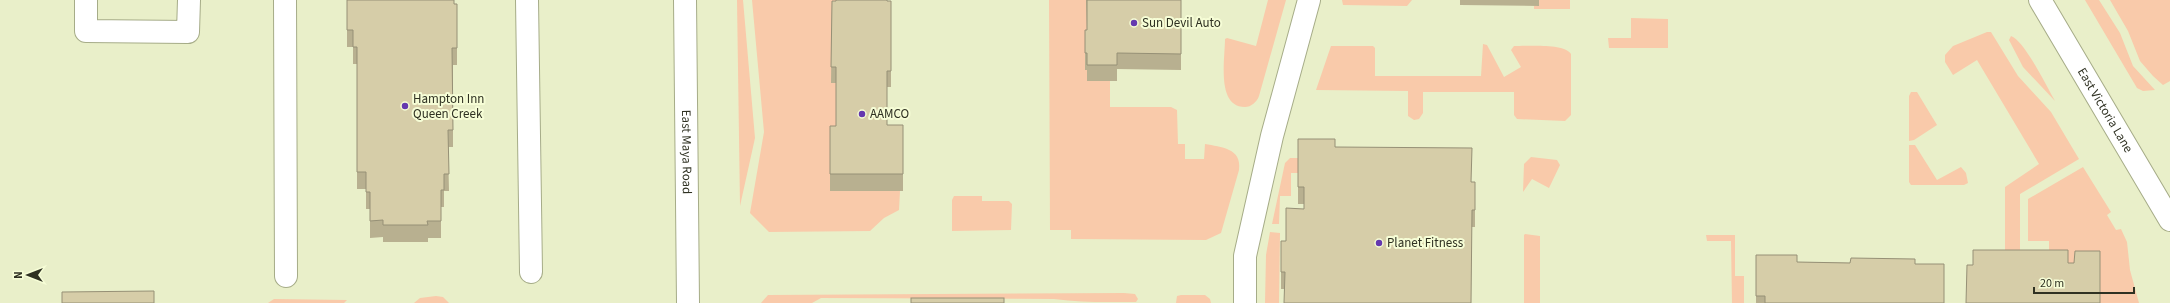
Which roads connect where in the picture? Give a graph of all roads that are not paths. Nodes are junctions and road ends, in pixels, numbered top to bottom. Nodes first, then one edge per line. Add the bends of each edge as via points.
1 (86, 0) edge
2 (189, 0) edge
3 (285, 0) edge
4 (527, 0) edge
5 (685, 0) edge
6 (1309, 0) edge
7 (2040, 0) edge
8 (2170, 220) edge
9 (531, 272) dead end
10 (286, 276) dead end
11 (688, 303) edge
12 (1245, 303) edge

1 - 2 street via 86,31 181,32 188,32
3 - 10 street
4 - 9 street
5 - 11 street, East Maya Road
6 - 12 street via 1272,136 1245,256
7 - 8 street, East Victoria Lane

